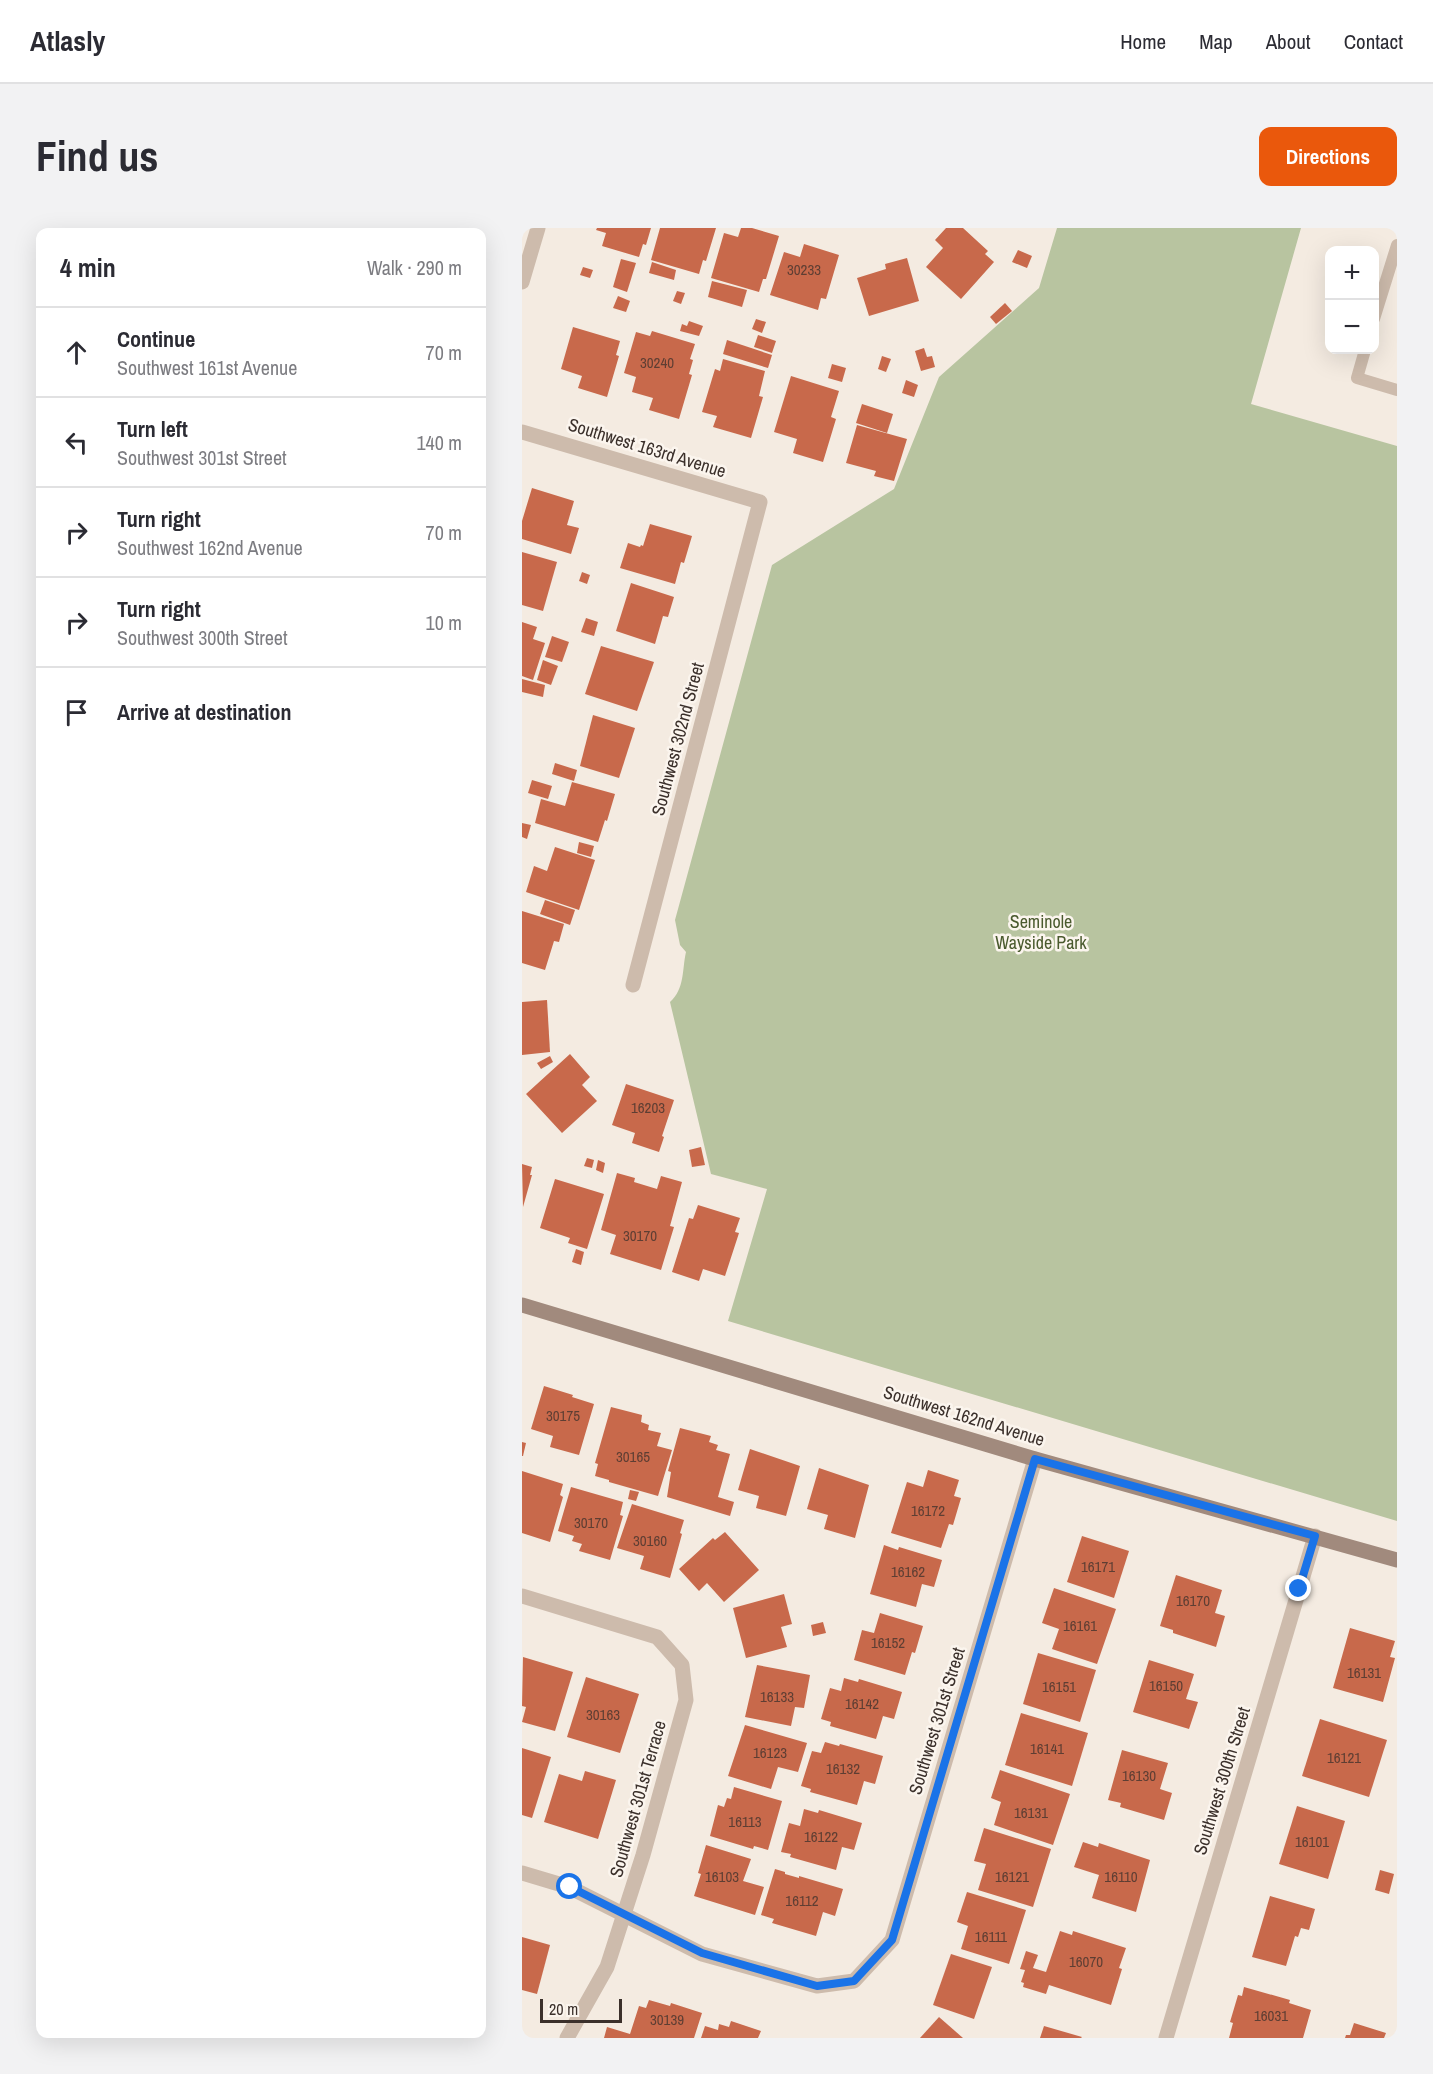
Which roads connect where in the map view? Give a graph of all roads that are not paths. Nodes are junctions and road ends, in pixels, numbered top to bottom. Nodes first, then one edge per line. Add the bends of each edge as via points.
1 (538, 228) edge
2 (1397, 244) edge
3 (522, 282) edge
4 (1379, 303) edge
5 (1364, 354) edge
6 (1397, 390) edge
7 (522, 432) edge
8 (760, 502) joint
9 (633, 985) dead end
10 (522, 1305) edge
11 (1035, 1459) junction
12 (1315, 1536) junction
13 (1397, 1560) edge
14 (522, 1596) edge
15 (522, 1873) edge
16 (624, 1914) junction
17 (567, 2038) edge
18 (1166, 2038) edge

1 - 3 street
2 - 4 lane
5 - 6 lane via 1357,378
7 - 8 street, Southwest 163rd Avenue
8 - 9 street, Southwest 302nd Street
10 - 11 street, Southwest 162nd Avenue
11 - 12 street, Southwest 162nd Avenue
11 - 16 street, Southwest 301st Street via 892,1940 854,1981 817,1986 702,1953
12 - 13 street, Southwest 162nd Avenue
12 - 18 street, Southwest 300th Street
14 - 16 street, Southwest 301st Terrace via 657,1637 682,1665 686,1700
15 - 16 street via 570,1887
16 - 17 street, Southwest 301st Terrace via 607,1967

